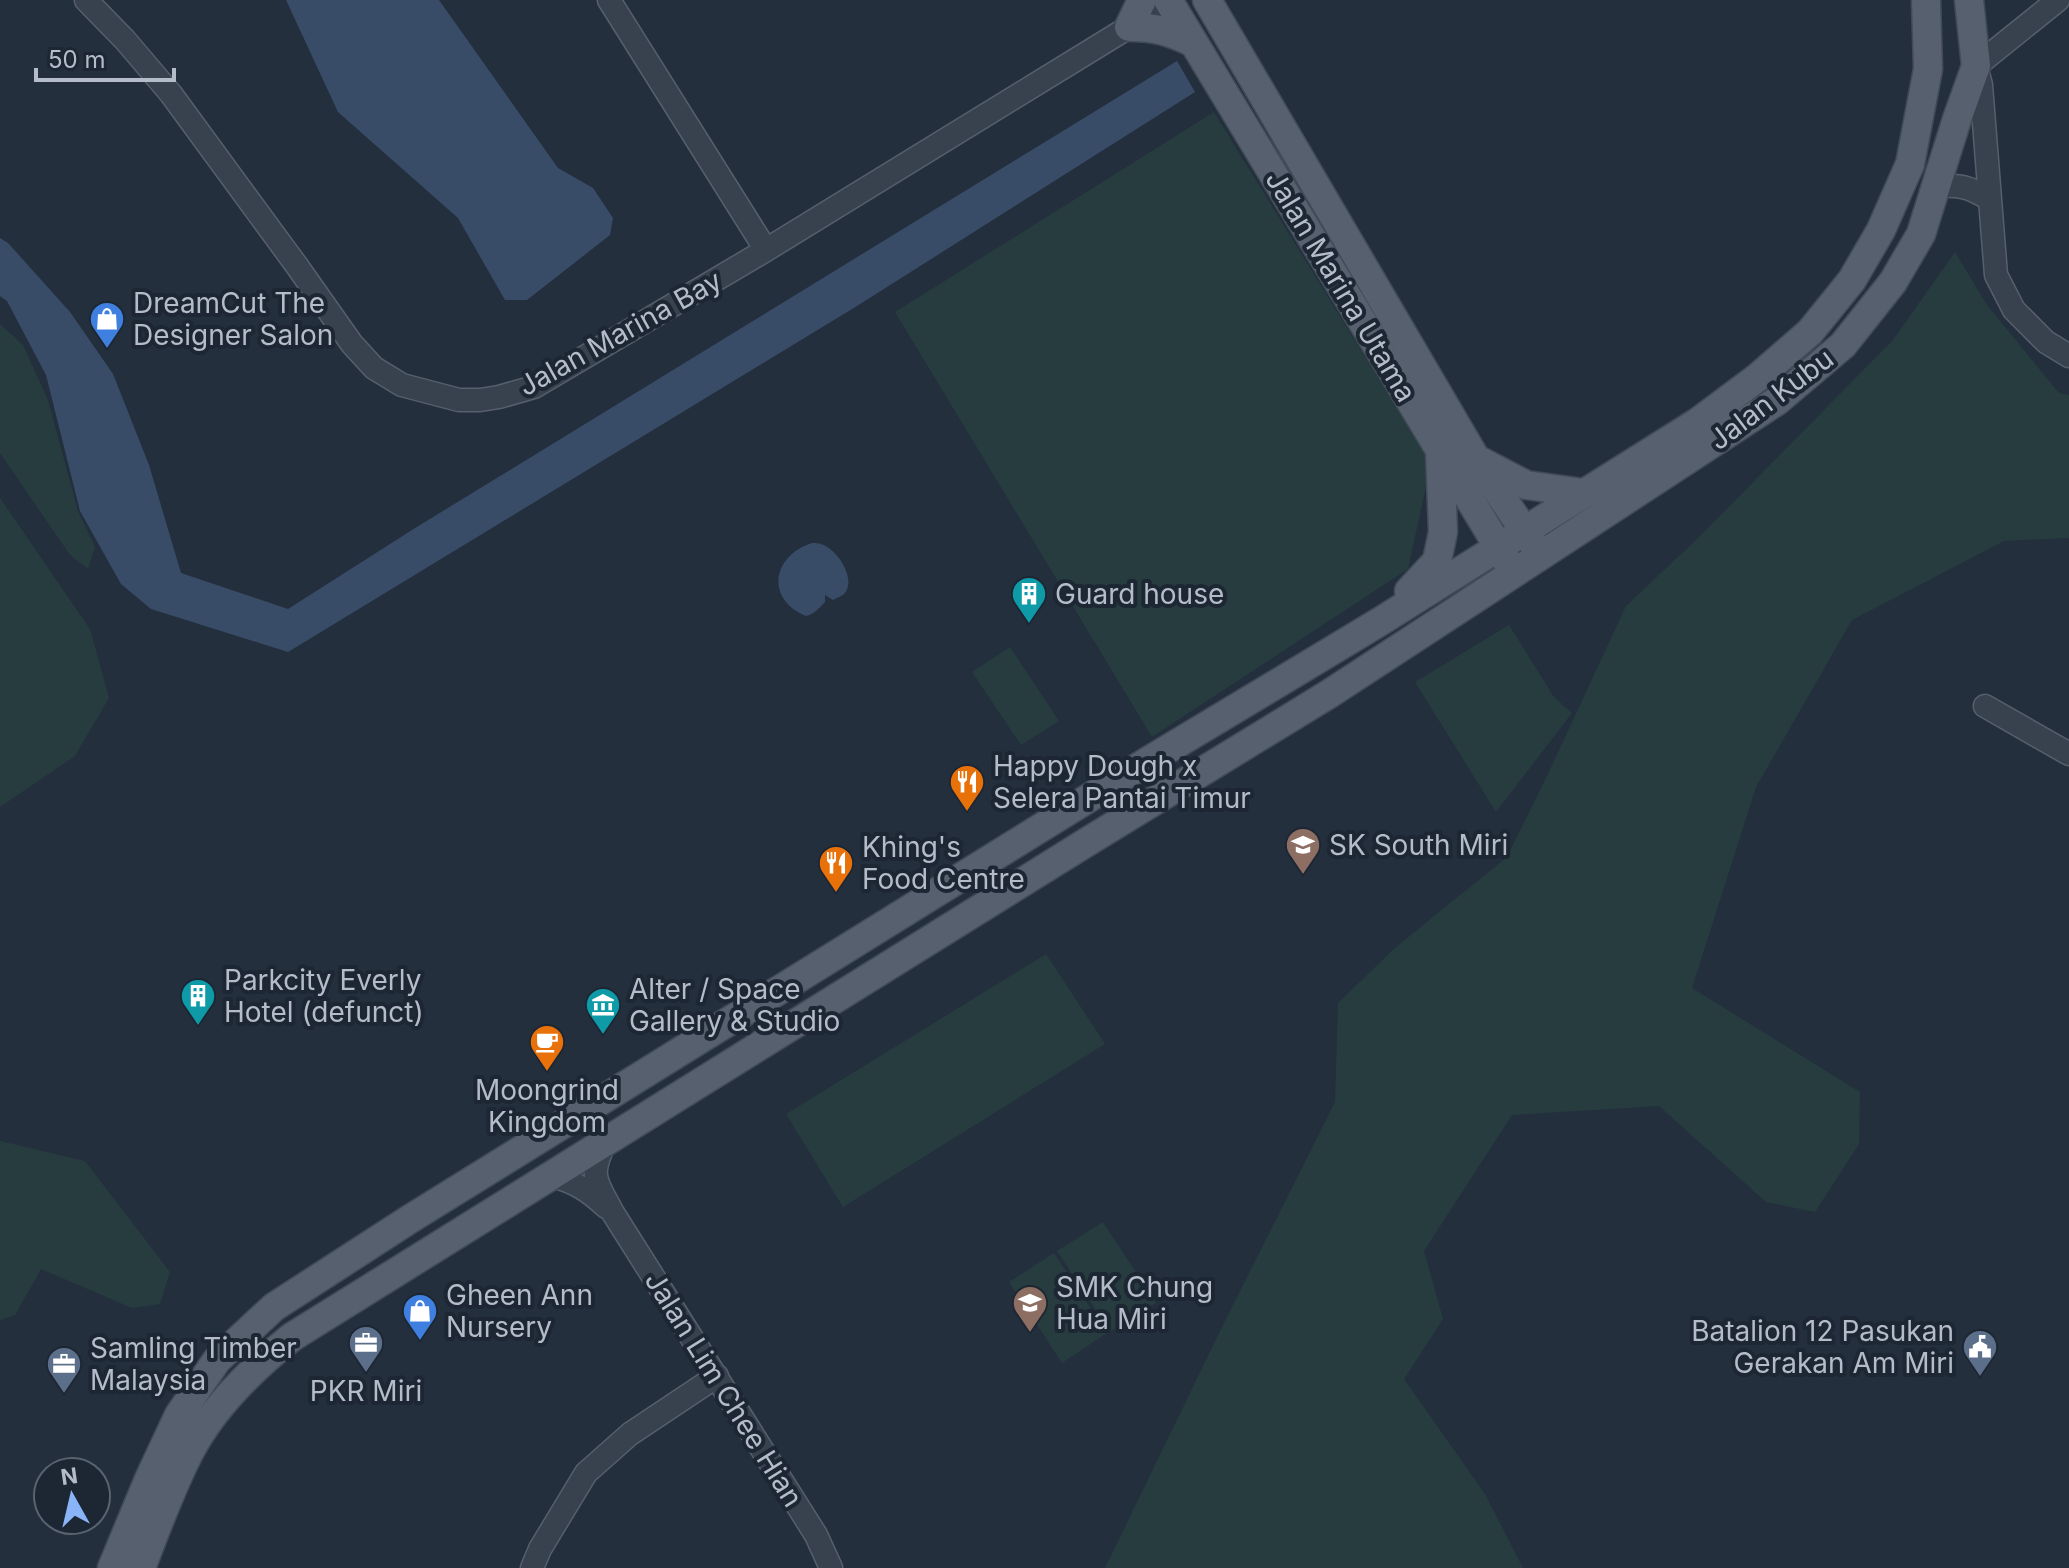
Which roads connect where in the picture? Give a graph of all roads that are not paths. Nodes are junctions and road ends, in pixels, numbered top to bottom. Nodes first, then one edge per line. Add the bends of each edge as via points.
1 (86, 0) edge
2 (609, 0) edge
3 (1926, 0) edge
4 (1969, 0) edge
5 (2058, 0) edge
6 (1160, 1) edge
7 (1213, 11) edge
8 (1129, 27) junction
9 (1192, 42) junction
10 (1976, 66) junction
11 (1935, 186) junction
12 (1989, 199) junction
13 (766, 250) junction
14 (2069, 356) edge
15 (1440, 449) junction
16 (1476, 459) junction
17 (1583, 493) junction
18 (1524, 530) junction
19 (1498, 546) junction
20 (1541, 555) junction
21 (1514, 572) junction
22 (1381, 621) junction
23 (1985, 706) dead end
24 (2069, 754) edge
25 (606, 1141) junction
26 (551, 1176) junction
27 (507, 1204) junction
28 (613, 1213) junction
29 (410, 1219) junction
30 (369, 1288) junction
31 (717, 1376) junction
32 (112, 1568) edge
33 (141, 1568) edge
34 (532, 1568) edge
35 (831, 1568) edge

1 - 13 street, Jalan Marina Bay via 171,94 352,344 374,368 402,385 459,400 534,387
2 - 13 street
3 - 17 main road, Jalan Kubu via 1928,69 1910,164 1852,280 1810,332 1757,378 1698,422
4 - 10 main road, Jalan Kubu
5 - 10 street
6 - 7 main road
6 - 8 main road
6 - 9 main road, Jalan Marina Utama
7 - 16 main road, Jalan Marina Utama
8 - 9 main road via 1170,31
8 - 13 street, Jalan Marina Bay
9 - 15 main road, Jalan Marina Utama
10 - 11 main road, Jalan Kubu
10 - 12 street
11 - 12 street via 1971,188
11 - 20 main road, Jalan Kubu via 1921,234 1893,282 1843,345 1777,401
12 - 14 street via 1996,275 2014,310 2046,342
15 - 19 main road, Jalan Marina Utama
15 - 22 main road via 1443,532 1437,561
16 - 17 main road via 1526,485
16 - 18 main road, Jalan Marina Utama
17 - 18 main road, Jalan Kubu
18 - 19 main road, Jalan Kubu
18 - 20 main road, Jalan Marina Utama
19 - 21 main road, Jalan Marina Utama
19 - 22 main road, Jalan Kubu
20 - 21 main road, Jalan Kubu
21 - 25 main road, Jalan Kubu via 1329,694
22 - 29 main road
23 - 24 street
25 - 26 main road, Jalan Kubu
25 - 28 street, Jalan Lim Chee Hian via 595,1172
26 - 27 main road, Jalan Kubu
26 - 28 street, Jalan Lim Chee Hian via 581,1186
27 - 29 main road
27 - 30 main road, Jalan Kubu
28 - 31 street, Jalan Lim Chee Hian
29 - 30 main road
29 - 32 main road via 274,1307 217,1360 179,1415
30 - 33 main road, Jalan Kubu via 283,1344 219,1409 190,1450
31 - 34 street via 630,1434 586,1473
31 - 35 street, Jalan Lim Chee Hian

